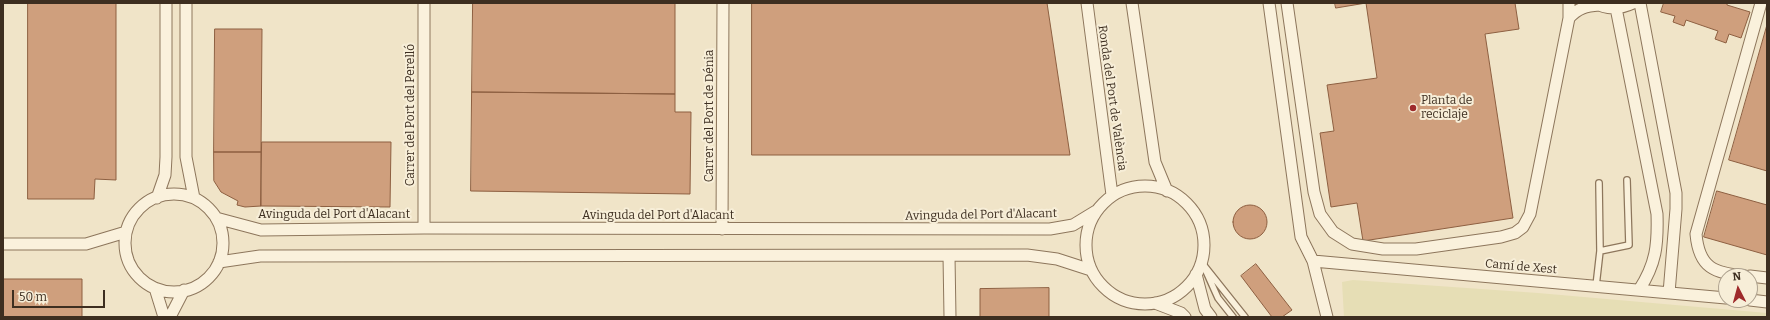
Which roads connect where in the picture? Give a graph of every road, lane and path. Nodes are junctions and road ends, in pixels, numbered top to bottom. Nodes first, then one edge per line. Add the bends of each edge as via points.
1 (166, 3) edge
2 (186, 3) edge
3 (424, 3) edge
4 (723, 3) edge
5 (1087, 3) edge
6 (1132, 3) edge
7 (1269, 3) edge
8 (1287, 3) edge
9 (1569, 3) edge
10 (1632, 3) edge
11 (1640, 3) edge
12 (1761, 3) edge
13 (1597, 4) edge
14 (1616, 8) junction
15 (1569, 18) junction
16 (1627, 180) dead end
17 (1599, 183) dead end
18 (1167, 191) junction
19 (1112, 195) junction
20 (157, 198) junction
21 (194, 198) junction
22 (1096, 211) junction
23 (216, 218) junction
24 (424, 228) junction
25 (722, 229) junction
26 (126, 232) junction
27 (3, 244) edge
28 (1600, 251) junction
29 (949, 256) junction
30 (1313, 261) junction
31 (219, 262) junction
32 (1202, 263) junction
33 (1091, 270) junction
34 (1718, 272) edge
35 (1196, 274) junction
36 (1596, 286) junction
37 (155, 288) junction
38 (184, 290) junction
39 (1639, 290) junction
40 (1669, 293) junction
41 (1718, 297) edge
42 (1155, 303) junction
43 (1173, 313) edge
44 (164, 317) edge
45 (170, 317) edge
46 (950, 317) edge
47 (1185, 317) edge
48 (1211, 317) edge
49 (1233, 317) edge
50 (1245, 317) edge
51 (1327, 317) edge

1 - 20 street via 166,157
2 - 21 street via 186,157
3 - 24 street, Carrer del Port del Perelló
4 - 25 street, Carrer del Port de Dénia
5 - 19 street, Ronda del Port de València
6 - 18 street via 1155,162
7 - 30 street via 1301,237
8 - 15 street via 1314,192 1320,214 1333,232 1352,244 1383,249 1416,249 1501,237 1515,233 1523,227 1530,214
9 - 15 street
10 - 14 street
11 - 40 street via 1676,193
12 - 34 street via 1696,234 1697,248 1703,261
13 - 14 street
13 - 15 street via 1577,10
14 - 39 street via 1658,214 1655,261
16 - 28 lane via 1629,245
17 - 28 lane
18 - 19 street via 1159,187 1135,186
18 - 32 street via 1182,198 1202,225 1205,245
19 - 22 street
20 - 21 street via 178,194
20 - 26 street via 139,209 129,222
21 - 23 street
22 - 25 street, Avinguda del Port d'Alacant via 1073,225 1050,229
22 - 33 street via 1091,221 1086,246
23 - 24 street, Avinguda del Port d'Alacant via 261,230
23 - 31 street via 223,236
24 - 25 street, Avinguda del Port d'Alacant
26 - 27 street via 86,244
26 - 37 street via 127,259 136,274
28 - 36 lane
29 - 31 street via 260,256
29 - 33 street via 1027,255 1057,259
29 - 46 street
30 - 36 street, Camí de Xest
30 - 51 street
31 - 38 street via 213,272 196,286
32 - 35 street
32 - 49 lane via 1218,298
32 - 50 lane
33 - 42 street via 1112,294 1139,304
35 - 42 street via 1183,291
35 - 48 street via 1205,309
36 - 39 street, Camí de Xest
37 - 38 street via 176,292
37 - 44 street
38 - 45 street
39 - 40 street, Camí de Xest
40 - 41 street, Camí de Xest
42 - 43 street
43 - 47 street via 1181,313

